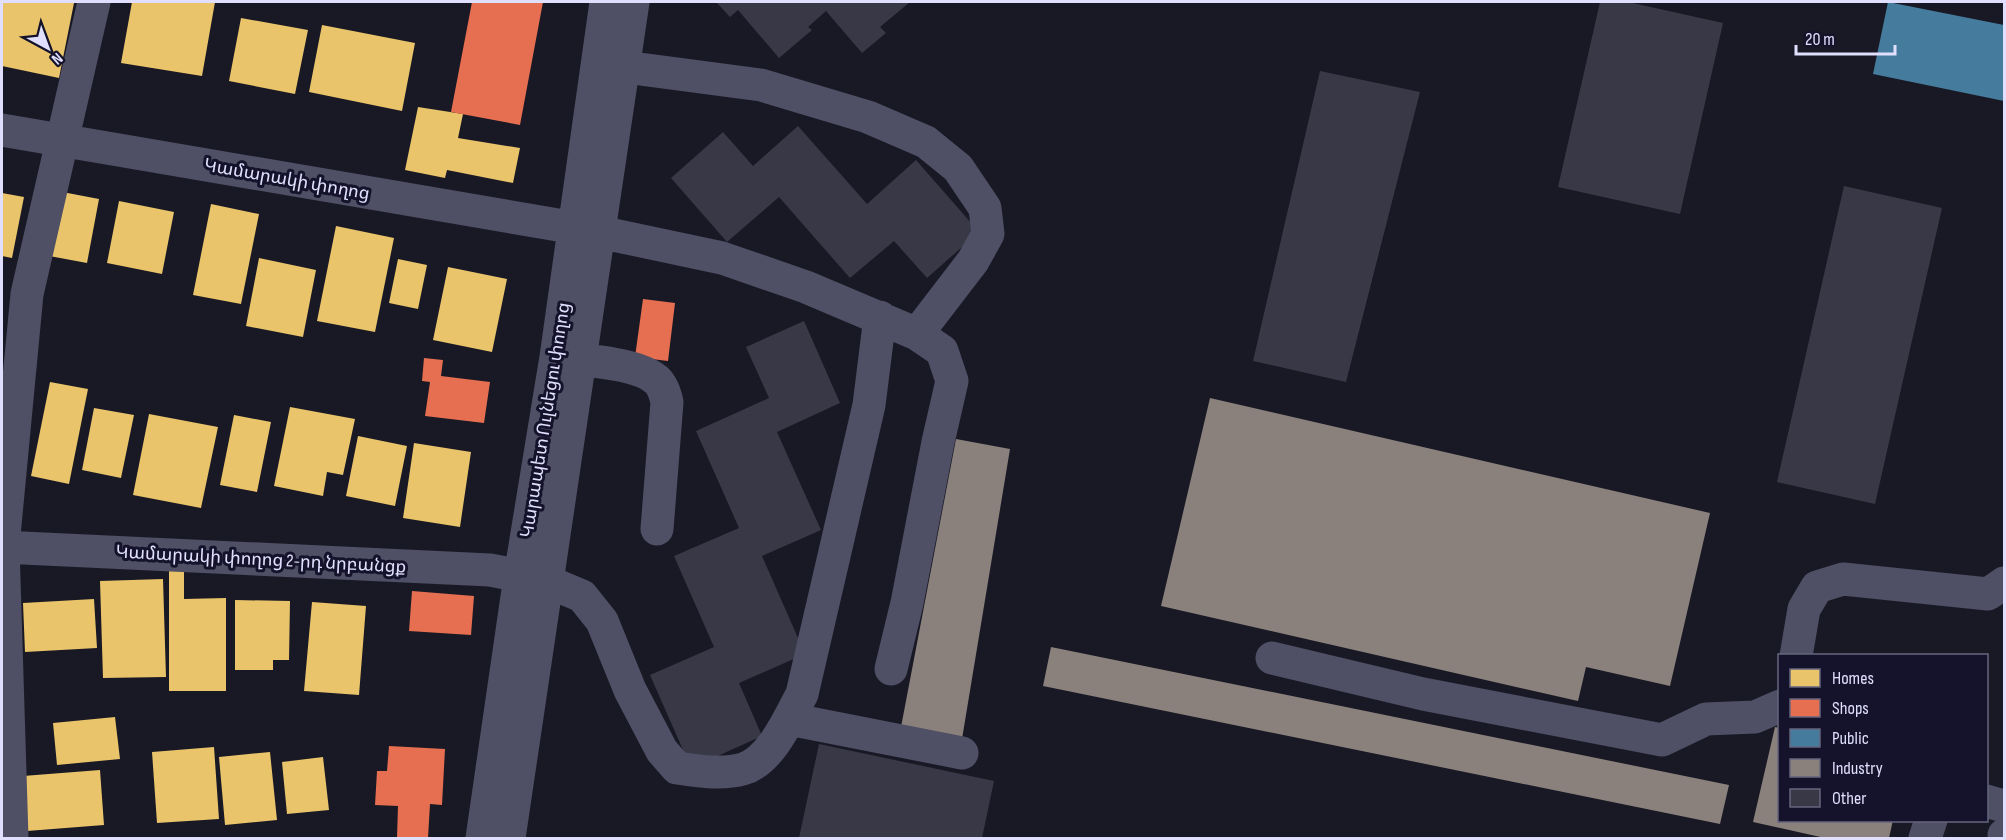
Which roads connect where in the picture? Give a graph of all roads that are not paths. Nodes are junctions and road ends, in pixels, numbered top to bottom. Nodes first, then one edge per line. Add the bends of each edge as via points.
1 (94, 2) edge
2 (606, 2) edge
3 (633, 2) edge
4 (610, 66) junction
5 (2, 130) edge
6 (63, 140) junction
7 (586, 230) junction
8 (880, 317) junction
9 (917, 334) junction
10 (568, 359) junction
11 (657, 529) dead end
12 (2, 547) edge
13 (533, 578) junction
14 (2004, 584) edge
15 (1796, 654) edge
16 (1272, 658) dead end
17 (891, 669) dead end
18 (1778, 706) edge
19 (789, 719) junction
20 (962, 753) dead end
21 (1988, 802) edge
22 (2004, 806) edge
23 (1930, 822) edge
24 (12, 838) edge
25 (482, 838) edge
26 (509, 838) edge
27 (1925, 838) edge

1 - 6 street
2 - 4 street, Կարապետ Ուլնեցու փողոց
3 - 4 street, Կարապետ Ուլնեցու փողոց
4 - 7 street, Կարապետ Ուլնեցու փողոց
4 - 9 street via 760,85 868,117 926,142 958,168 985,208 988,234 973,261
5 - 6 street, Կամարակի փողոց
6 - 7 street, Կամարակի փողոց
6 - 12 street via 27,294
7 - 8 street, Կամարակի փողոց via 722,258
7 - 10 street, Կարապետ Ուլնեցու փողոց
8 - 9 street, Կամարակի փողոց
8 - 19 street via 869,405 802,694
9 - 17 street, Կամարակի փողոց via 942,351 952,381
10 - 11 street via 643,370 664,390 667,402
10 - 13 street, Կարապետ Ուլնեցու փողոց
12 - 13 street, Կամարակի փողոց 2-րդ նրբանցք via 490,570
12 - 24 street
13 - 19 street, Կամարակի փողոց 2-րդ նրբանցք via 582,596 602,621 630,690 662,751 677,768 742,770 757,762
13 - 25 street, Կարապետ Ուլնեցու փողոց
13 - 26 street, Կարապետ Ուլնեցու փողոց
14 - 15 street via 1988,594 1843,579 1817,588 1804,609
16 - 18 street via 1423,694 1662,740 1706,719 1755,717
19 - 20 street
21 - 22 street
23 - 27 street

